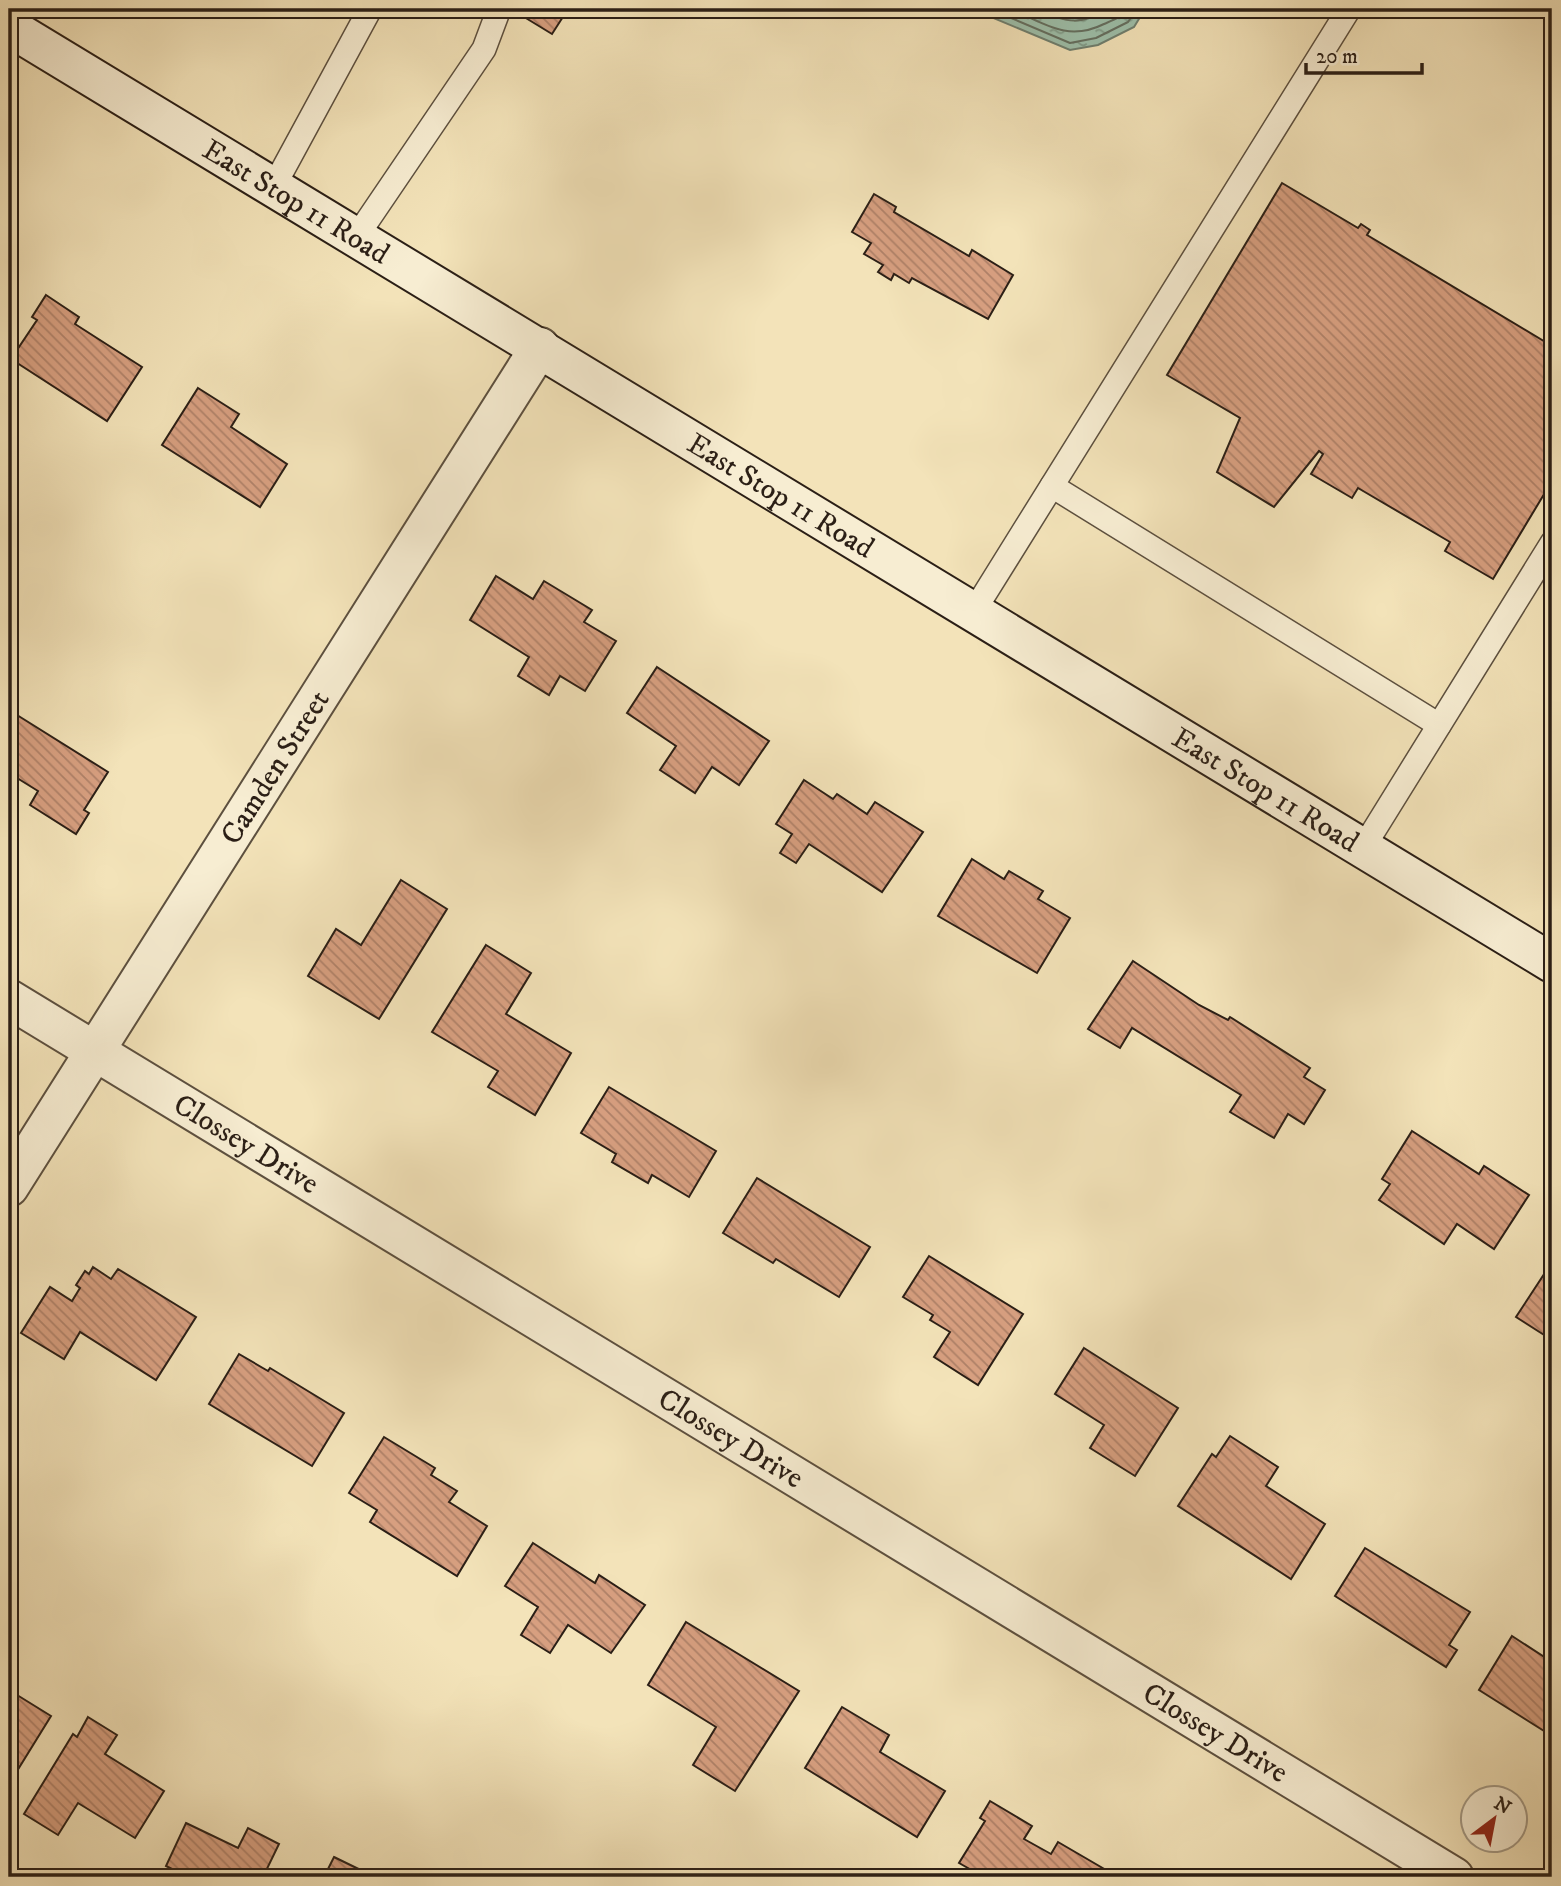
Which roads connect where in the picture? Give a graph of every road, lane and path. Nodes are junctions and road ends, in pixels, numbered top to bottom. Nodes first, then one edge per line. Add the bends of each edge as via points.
1 (370, 9) edge
2 (499, 9) edge
3 (1349, 9) edge
4 (9, 27) edge
5 (274, 186) junction
6 (357, 236) junction
7 (540, 347) junction
8 (1052, 486) junction
9 (1552, 543) edge
10 (974, 611) junction
11 (1439, 725) junction
12 (1363, 848) junction
13 (1552, 962) edge
14 (9, 999) edge
15 (95, 1051) junction
16 (9, 1187) edge
17 (1454, 1877) edge

1 - 5 lane
2 - 6 lane via 484,50
3 - 8 lane
4 - 5 street, East Stop 11 Road
5 - 6 street, East Stop 11 Road
6 - 7 street, East Stop 11 Road
7 - 10 street, East Stop 11 Road
7 - 15 street, Camden Street
8 - 10 lane
8 - 11 lane
9 - 11 lane
10 - 12 street, East Stop 11 Road
11 - 12 lane
12 - 13 street, East Stop 11 Road
14 - 15 street, Clossey Drive
15 - 16 street, Camden Street
15 - 17 street, Clossey Drive

